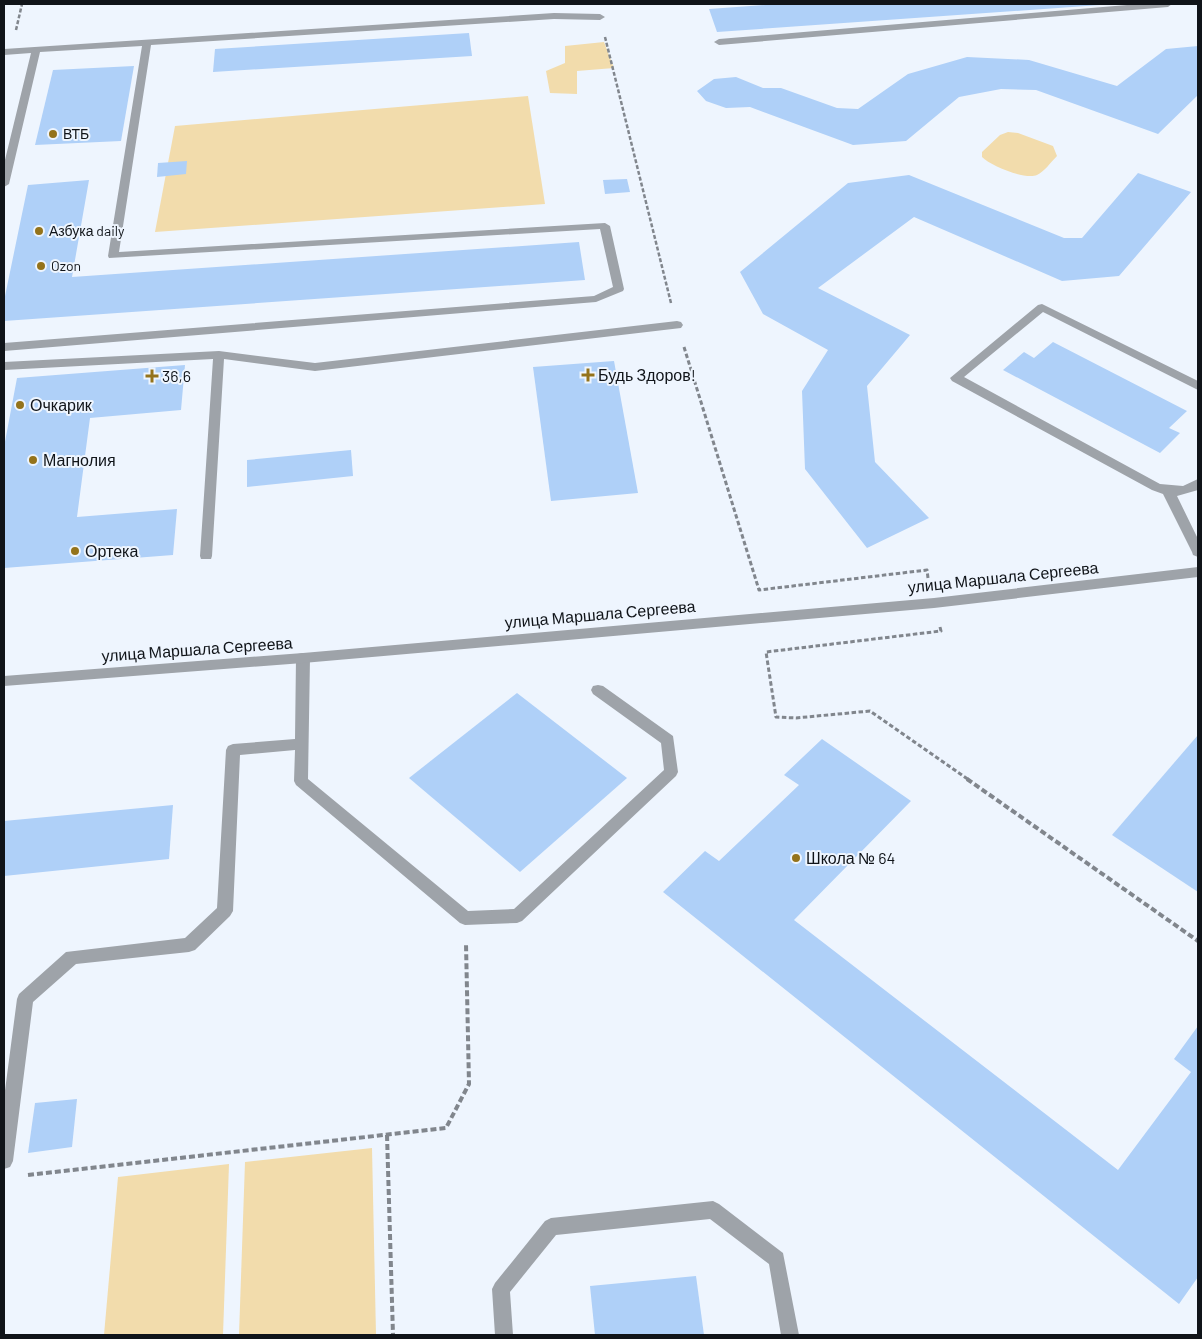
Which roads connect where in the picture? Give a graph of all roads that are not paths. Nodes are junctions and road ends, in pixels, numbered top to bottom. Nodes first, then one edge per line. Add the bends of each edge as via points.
1 (1168, 4) edge
2 (600, 17) road end
3 (147, 42) junction
4 (719, 42) dead end
5 (36, 50) junction
6 (4, 52) edge
7 (4, 184) edge
8 (677, 325) road end
9 (4, 347) edge
10 (220, 355) junction
11 (4, 366) edge
12 (1198, 386) edge
13 (1198, 483) edge
14 (1168, 491) junction
15 (1198, 552) edge
16 (206, 556) dead end
17 (1198, 572) edge
18 (303, 658) junction
19 (4, 681) edge
20 (598, 690) dead end
21 (302, 744) junction
22 (4, 1161) edge
23 (504, 1335) edge
24 (790, 1335) edge

1 - 4 street
2 - 3 street via 554,16
3 - 5 street
3 - 9 street via 113,256 606,226 619,289 596,299
5 - 6 street
5 - 7 street
8 - 10 lane via 315,368
10 - 11 street
10 - 16 street
12 - 14 street via 1042,307 956,378
13 - 14 street via 1180,492
14 - 15 street
17 - 18 street, улица Маршала Сергеева via 934,603
18 - 19 street, улица Маршала Сергеева
18 - 21 street
20 - 21 street via 668,740 671,772 516,916 465,918 301,781
21 - 22 street via 233,750 225,912 189,946 72,957 25,999
23 - 24 street via 501,1289 552,1227 713,1210 777,1259

